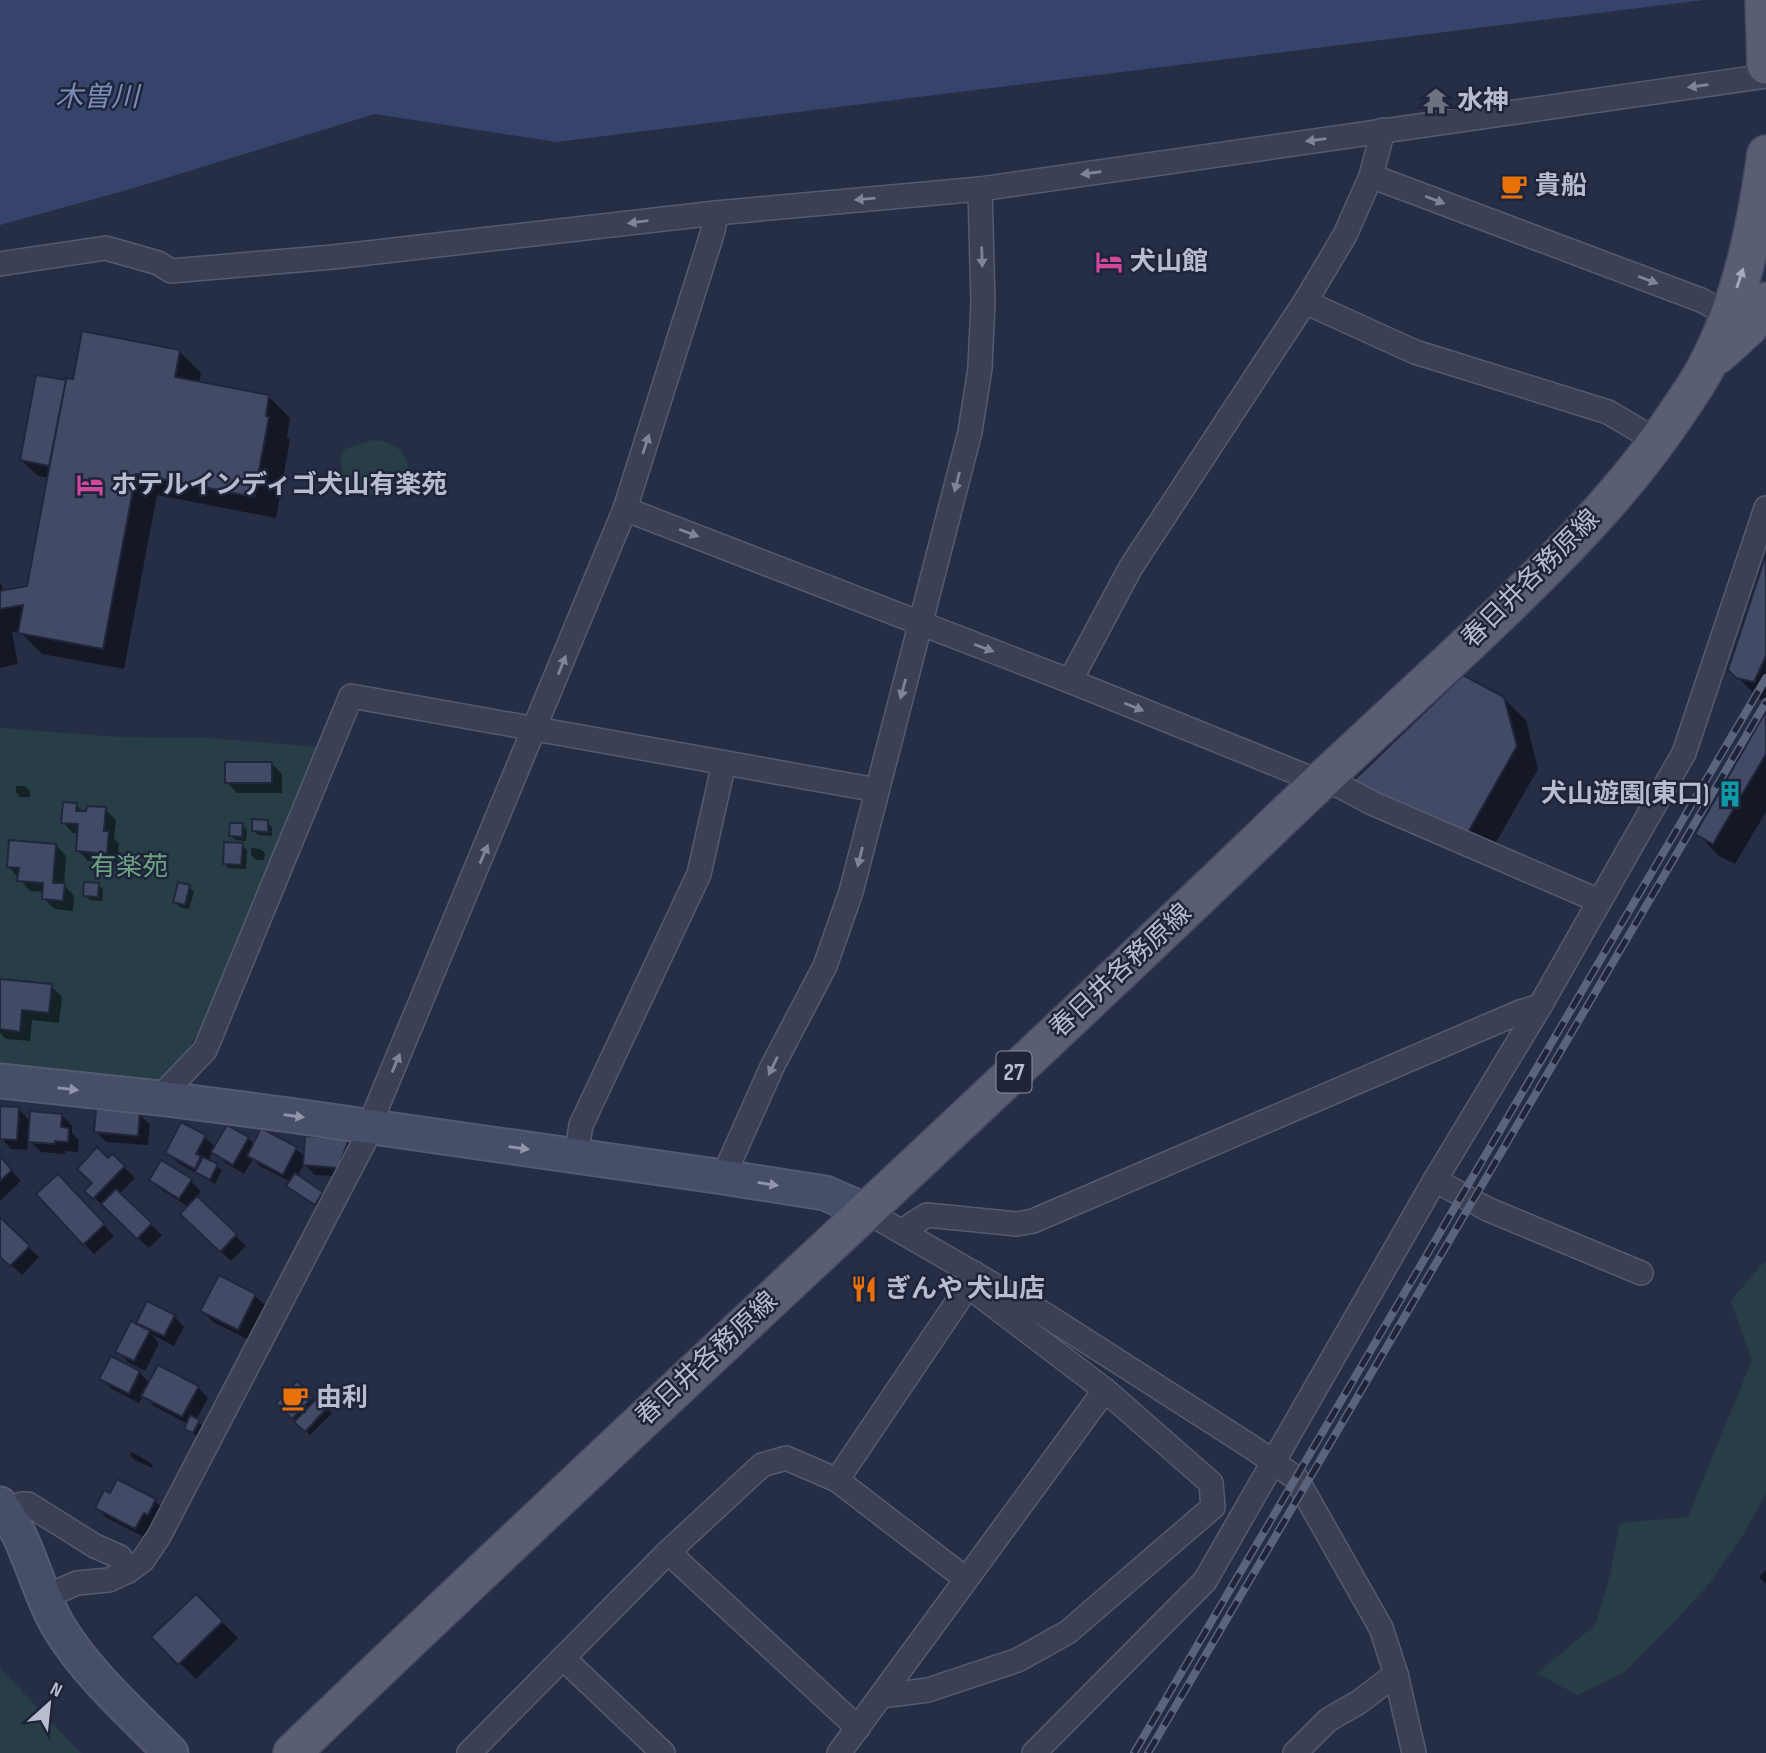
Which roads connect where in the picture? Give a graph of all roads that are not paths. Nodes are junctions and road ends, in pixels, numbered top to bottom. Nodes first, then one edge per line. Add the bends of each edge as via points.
1 (1764, 0) edge
2 (1766, 61) edge
3 (1383, 130) junction
4 (1766, 154) edge
5 (1371, 176) junction
6 (980, 189) junction
7 (716, 213) junction
8 (0, 264) edge
9 (1305, 302) junction
10 (1752, 321) edge
11 (1657, 441) junction
12 (1766, 508) edge
13 (625, 509) junction
14 (920, 623) junction
15 (1070, 681) junction
16 (536, 728) junction
17 (724, 763) junction
18 (1320, 782) junction
19 (877, 790) junction
20 (1600, 901) junction
21 (1540, 1006) junction
22 (0, 1082) edge
23 (159, 1098) junction
24 (372, 1127) junction
25 (576, 1156) junction
26 (723, 1177) junction
27 (1435, 1180) junction
28 (864, 1210) junction
29 (902, 1231) junction
30 (1641, 1273) dead end
31 (971, 1280) junction
32 (1105, 1390) junction
33 (1274, 1463) junction
34 (837, 1480) junction
35 (3, 1508) edge
36 (668, 1552) junction
37 (128, 1571) junction
38 (967, 1578) junction
39 (44, 1597) junction
40 (563, 1658) junction
41 (1396, 1674) junction
42 (882, 1696) junction
43 (858, 1728) junction
44 (171, 1753) edge
45 (292, 1753) edge
46 (469, 1753) edge
47 (663, 1753) edge
48 (839, 1753) edge
49 (1034, 1753) edge
50 (1295, 1753) edge
51 (1415, 1753) edge

1 - 2 main road
2 -> 3 street
3 - 5 street
3 -> 6 street
10 -> 4 main road, 春日井各務原線 / 27 via 1743,272 1759,209
5 - 9 street via 1345,234
5 -> 10 street
6 -> 7 street
6 -> 14 street via 980,368 970,432
7 -> 8 street via 171,271 106,248
13 -> 7 street
9 - 11 street via 1415,352 1608,412
9 - 15 street via 1131,567
10 - 11 main road, 春日井各務原線 / 27 via 1707,365
11 - 18 main road, 春日井各務原線 / 27 via 1541,574
12 - 20 street via 1684,753
13 -> 14 street
16 -> 13 street
14 -> 15 street
14 -> 19 street
15 -> 18 street
16 - 17 street
16 - 23 street via 351,696 205,1050
24 -> 16 street
17 - 19 street
17 - 25 street via 699,874 581,1125
18 - 20 street via 1340,786
18 - 28 main road, 春日井各務原線 / 27
19 -> 26 street via 851,892 825,966
20 - 21 street
21 - 27 street
21 - 29 street via 1033,1221 1017,1224 927,1215
22 -> 23 street
23 -> 24 street
24 -> 25 street
24 - 37 street via 159,1536 144,1560
25 - 26 street
26 -> 28 street via 825,1193
27 - 30 street via 1487,1209
27 - 33 street
28 - 29 street
28 - 45 main road, 春日井各務原線 / 27
29 - 31 street
31 - 32 street
31 - 33 street via 1044,1314
31 - 34 street
32 - 38 street
32 - 42 street via 1211,1483 1213,1507 1068,1632 1018,1660 928,1690
33 - 41 street via 1296,1478 1303,1489 1381,1628
33 - 49 street via 1205,1581
34 - 36 street via 786,1458 762,1465
34 - 38 street
35 - 37 street via 28,1504 120,1557
35 - 39 street via 13,1521
36 - 40 street
36 - 43 street
37 - 39 street via 109,1580 77,1583
38 - 42 street
39 - 44 street via 59,1627 94,1674
40 - 46 street
40 - 47 street
41 - 50 street via 1328,1720
41 - 51 street
42 - 43 street
43 - 48 street

